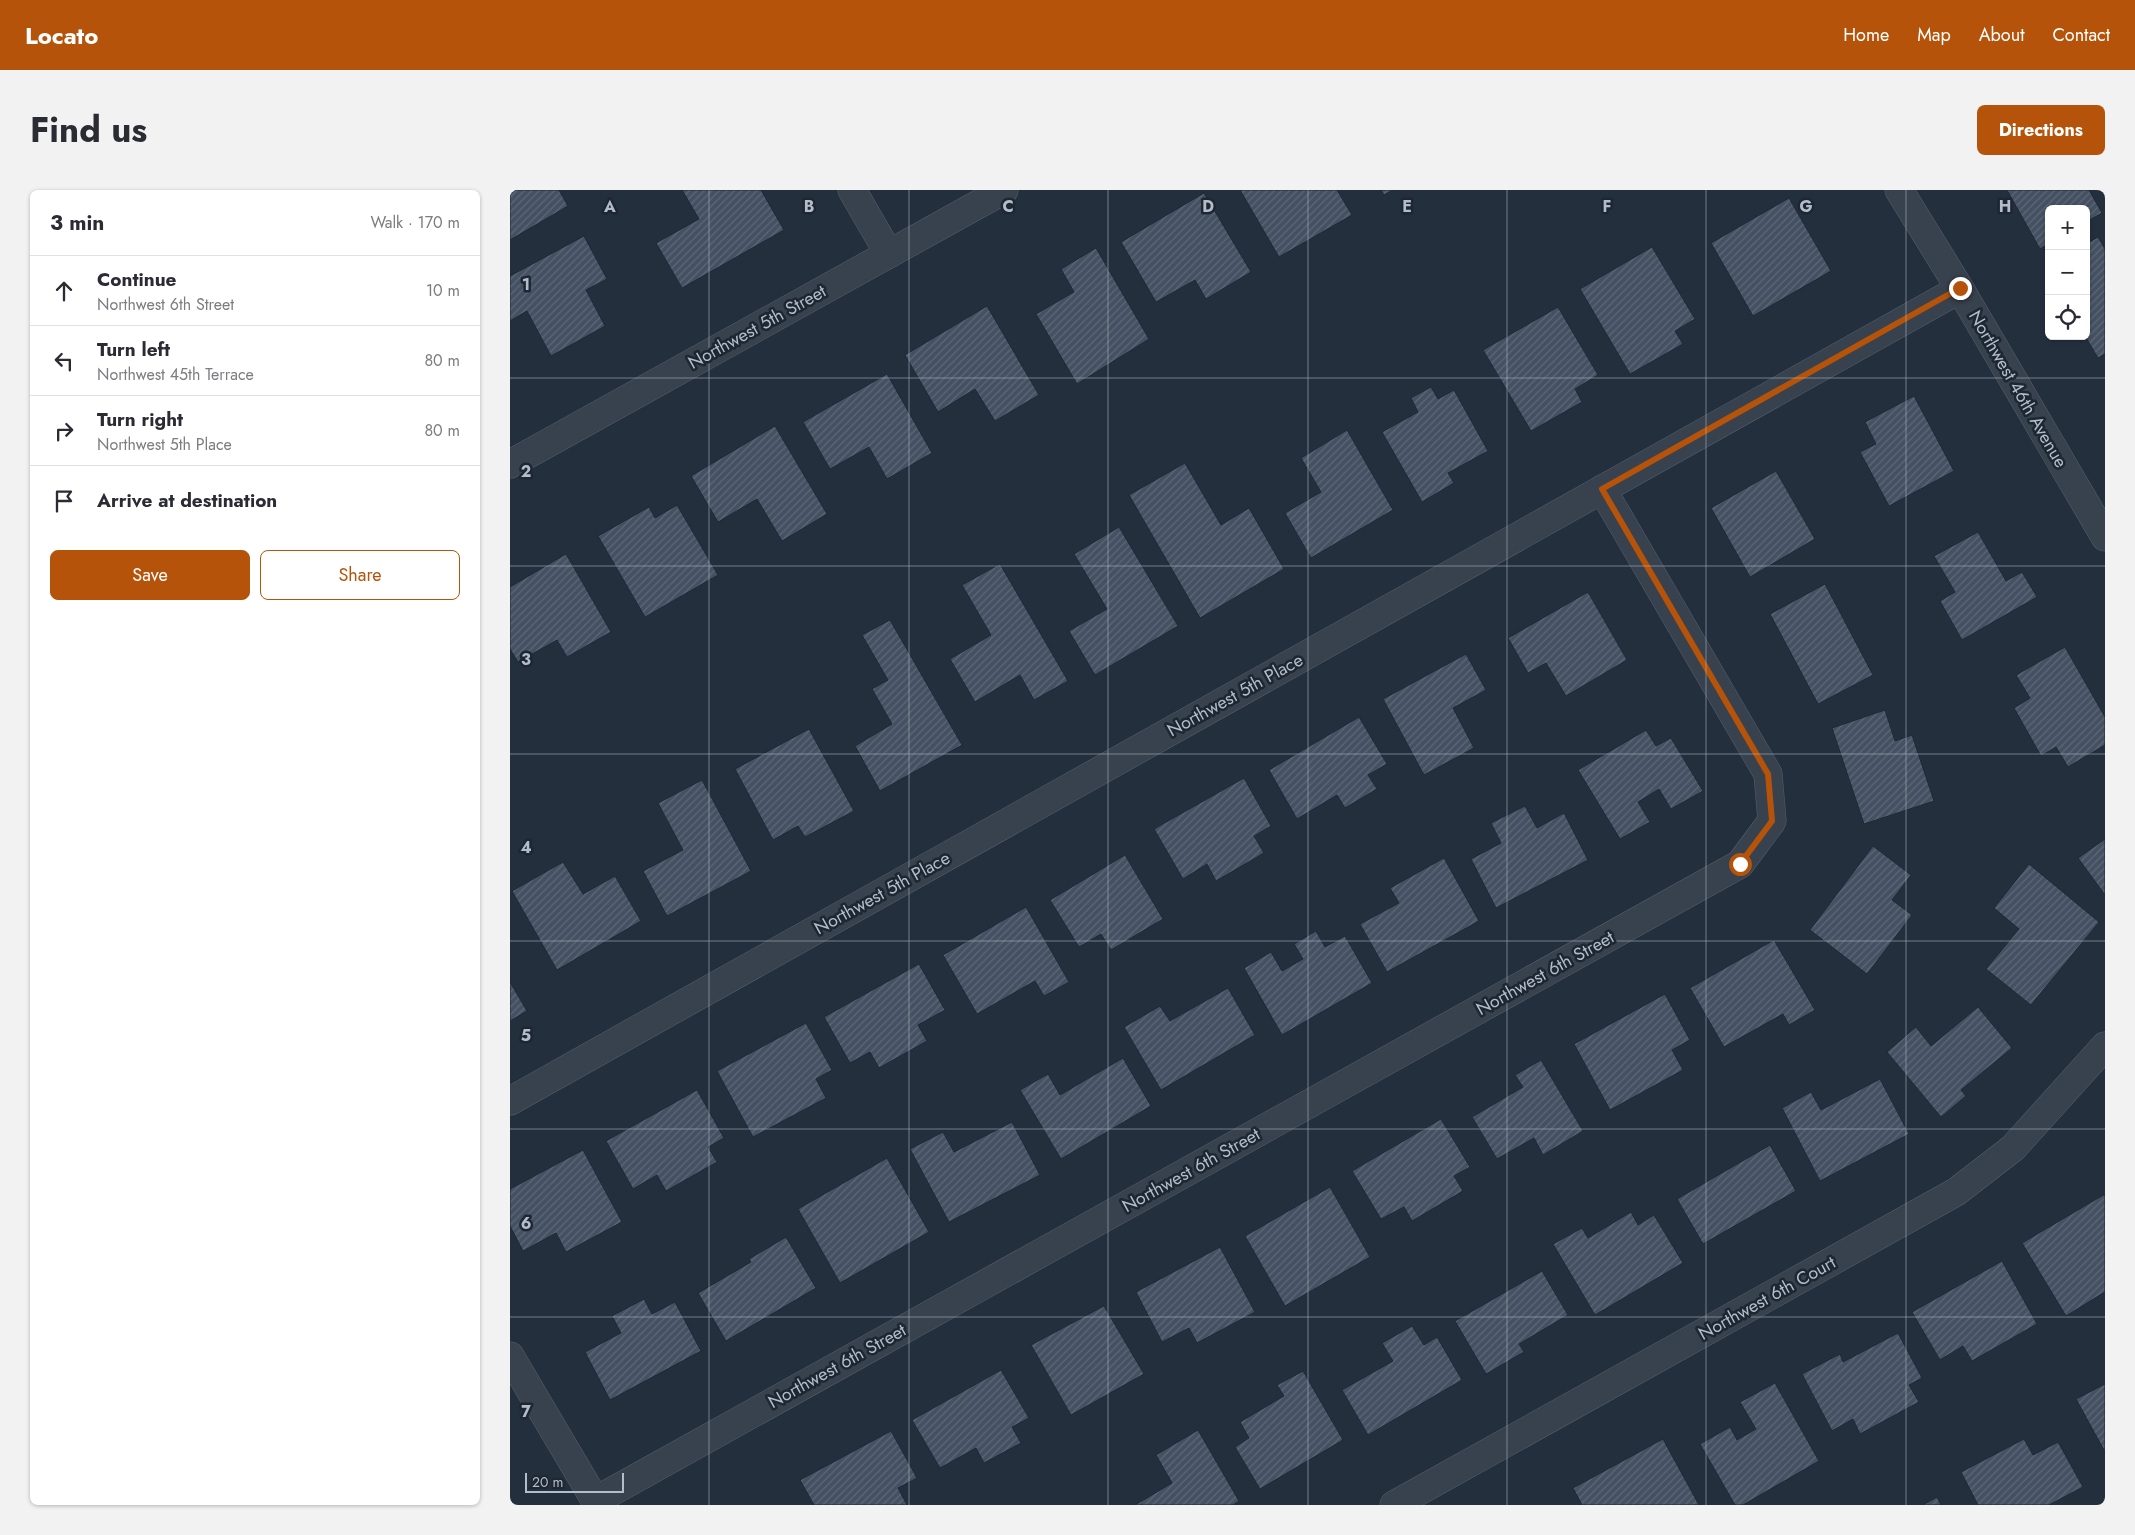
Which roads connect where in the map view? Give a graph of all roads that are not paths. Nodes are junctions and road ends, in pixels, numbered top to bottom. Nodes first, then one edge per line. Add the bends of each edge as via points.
1 (852, 190) edge
2 (1004, 190) edge
3 (1899, 190) edge
4 (889, 254) junction
5 (1960, 288) junction
6 (510, 464) edge
7 (1602, 489) junction
8 (2105, 537) edge
9 (2105, 1046) edge
10 (510, 1101) edge
11 (510, 1356) edge
12 (596, 1503) edge
13 (1394, 1505) edge

1 - 4 street
2 - 4 street, Northwest 5th Street
3 - 5 street, Northwest 46th Avenue
4 - 6 street, Northwest 5th Street
5 - 7 street, Northwest 5th Place
5 - 8 street, Northwest 46th Avenue
7 - 10 street, Northwest 5th Place
7 - 12 street, Northwest 6th Street via 1768,774 1772,821 1740,864
9 - 13 street, Northwest 6th Court via 2013,1148 1956,1192
11 - 12 street

